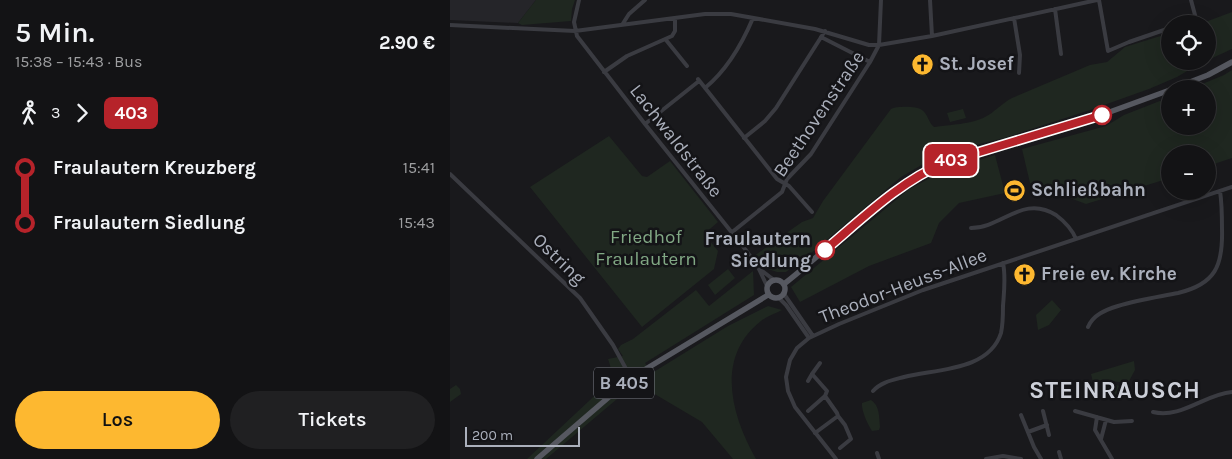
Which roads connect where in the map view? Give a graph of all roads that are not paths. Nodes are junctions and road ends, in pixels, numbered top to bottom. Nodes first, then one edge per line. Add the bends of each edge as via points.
1 (579, 0) edge
2 (645, 0) edge
3 (881, 0) edge
4 (930, 0) edge
5 (1098, 0) edge
6 (1192, 0) edge
7 (1055, 9) junction
8 (1195, 15) edge
9 (675, 18) junction
10 (753, 18) junction
11 (1014, 18) junction
12 (450, 25) edge
13 (622, 25) junction
14 (575, 31) junction
15 (825, 31) junction
16 (1161, 31) edge
17 (932, 36) junction
18 (821, 37) junction
19 (666, 40) junction
20 (879, 46) junction
21 (1062, 54) dead end
22 (870, 62) junction
23 (1232, 62) edge
24 (687, 66) dead end
25 (604, 72) junction
26 (1019, 73) dead end
27 (1197, 80) edge
28 (705, 88) junction
29 (1161, 93) edge
30 (645, 124) junction
31 (744, 138) junction
32 (450, 174) edge
33 (786, 184) junction
34 (1232, 187) edge
35 (1220, 191) junction
36 (812, 212) dead end
37 (970, 228) dead end
38 (731, 233) junction
39 (1076, 239) junction
40 (1003, 263) junction
41 (758, 267) junction
42 (774, 280) junction
43 (784, 284) junction
44 (767, 286) junction
45 (768, 295) junction
46 (781, 296) junction
47 (1088, 327) dead end
48 (811, 337) junction
49 (820, 363) dead end
50 (812, 374) junction
51 (631, 378) junction
52 (808, 381) dead end
53 (873, 391) dead end
54 (1232, 392) edge
55 (825, 396) junction
56 (808, 411) dead end
57 (1043, 411) dead end
58 (1075, 411) dead end
59 (1153, 412) dead end
60 (1021, 415) dead end
61 (838, 416) junction
62 (1097, 417) junction
63 (1106, 420) junction
64 (1132, 421) dead end
65 (1047, 425) junction
66 (1028, 432) junction
67 (816, 434) junction
68 (1050, 435) dead end
69 (1101, 439) junction
70 (840, 448) dead end
71 (1059, 452) dead end
72 (877, 453) dead end
73 (537, 459) edge
74 (836, 459) edge
75 (879, 459) edge
76 (986, 459) edge
77 (1021, 459) edge
78 (1041, 459) edge
79 (1061, 459) edge
80 (1112, 459) edge

1 - 14 street
2 - 13 street
3 - 20 street
4 - 17 street
5 - 7 street
5 - 16 street via 1108,51
6 - 8 street
7 - 11 street
7 - 21 street
9 - 10 street via 721,13
9 - 13 street
9 - 19 street via 676,31
10 - 15 street
10 - 28 street via 723,70
11 - 17 street
11 - 26 street via 1020,55
12 - 14 street
13 - 14 street
14 - 25 street, Lachwaldstraße
15 - 18 street
15 - 20 street
17 - 20 street
18 - 22 street
18 - 31 street via 776,108
19 - 24 street
19 - 25 street via 627,56
20 - 22 street, Beethovenstraße
22 - 33 street, Beethovenstraße via 811,154
23 - 27 main road
25 - 30 street, Lachwaldstraße
28 - 30 street via 698,80
28 - 31 street
29 - 43 main road via 1085,121 946,162 923,172 904,184
30 - 38 street, Lachwaldstraße
31 - 33 street via 777,179
32 - 51 street, Ostring via 580,298 613,345
33 - 36 street
33 - 38 street, Beethovenstraße via 782,192
34 - 35 street, Theodor-Heuss-Allee
35 - 39 street, Theodor-Heuss-Allee
35 - 47 street via 1222,250 1218,266 1209,278 1179,293 1108,309 1094,318
37 - 39 street via 984,227 1032,207 1058,216
38 - 41 street, Lachwaldstraße
39 - 40 street, Theodor-Heuss-Allee
40 - 48 street, Theodor-Heuss-Allee via 898,300
40 - 53 street via 1002,327 988,352 974,361 890,381
41 - 42 street, Lachwaldstraße
41 - 44 street, Lachwaldstraße
42 - 43 main road
42 - 44 main road
43 - 46 main road
44 - 45 main road
45 - 46 main road via 774,299
45 - 51 main road, B 405
46 - 48 street, Theodor-Heuss-Allee
48 - 67 street, Theodor-Heuss-Allee via 792,356 786,381 792,403
49 - 50 street
50 - 52 street
50 - 55 street via 827,391
51 - 73 main road, B 405
54 - 59 street via 1177,411
55 - 56 street
55 - 61 street
57 - 65 street
58 - 62 street
60 - 66 street
61 - 67 street
61 - 70 street via 852,439
62 - 63 street
62 - 69 street via 1095,430
63 - 64 street
63 - 69 street
65 - 66 street
65 - 68 street
66 - 78 street
67 - 74 street, Theodor-Heuss-Allee
69 - 80 street
71 - 79 street
72 - 75 street
76 - 77 street via 1008,456

